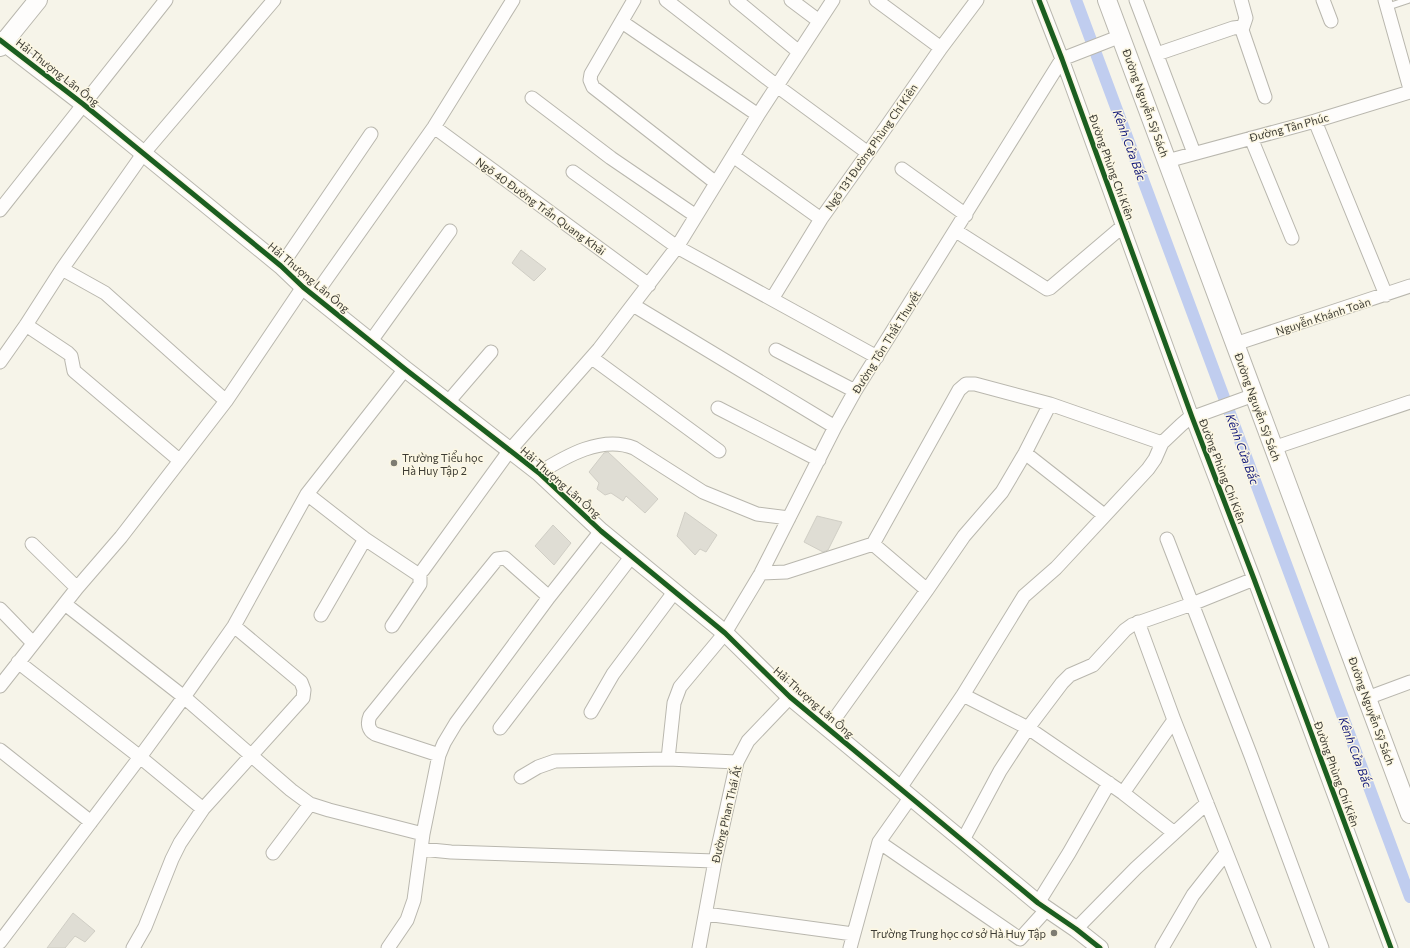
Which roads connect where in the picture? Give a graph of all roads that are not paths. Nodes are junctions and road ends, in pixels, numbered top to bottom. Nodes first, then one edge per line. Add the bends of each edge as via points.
1 (38, 0) edge
2 (166, 0) edge
3 (274, 0) edge
4 (513, 0) edge
5 (634, 0) edge
6 (666, 0) edge
7 (736, 0) edge
8 (791, 0) edge
9 (833, 0) edge
10 (876, 0) edge
11 (977, 0) edge
12 (1039, 0) edge
13 (1107, 0) edge
14 (1136, 0) edge
15 (1241, 0) edge
16 (1323, 0) edge
17 (1408, 0) edge
18 (1386, 4) edge
19 (819, 21) junction
20 (1331, 21) dead end
21 (622, 22) junction
22 (1242, 27) junction
23 (1121, 36) junction
24 (1, 43) edge
25 (941, 48) junction
26 (799, 52) junction
27 (1156, 54) junction
28 (1067, 57) junction
29 (777, 86) junction
30 (1410, 91) edge
31 (532, 98) dead end
32 (1265, 98) dead end
33 (83, 104) junction
34 (758, 115) junction
35 (1315, 121) junction
36 (434, 127) junction
37 (371, 134) dead end
38 (1251, 138) junction
39 (868, 153) junction
40 (1194, 153) junction
41 (143, 154) junction
42 (733, 156) junction
43 (1168, 161) junction
44 (902, 169) dead end
45 (573, 172) dead end
46 (716, 183) junction
47 (0, 210) edge
48 (966, 215) junction
49 (696, 216) junction
50 (821, 219) junction
51 (1123, 226) junction
52 (450, 231) dead end
53 (956, 231) junction
54 (1292, 238) dead end
55 (677, 247) junction
56 (281, 266) junction
57 (62, 269) junction
58 (648, 285) junction
59 (1410, 286) edge
60 (309, 291) junction
61 (1386, 295) junction
62 (772, 299) junction
63 (633, 305) junction
64 (26, 325) junction
65 (371, 341) junction
66 (1235, 344) junction
67 (776, 350) dead end
68 (491, 352) dead end
69 (877, 357) junction
70 (592, 358) junction
71 (0, 362) edge
72 (405, 369) junction
73 (855, 391) junction
74 (1246, 398) junction
75 (226, 401) junction
76 (448, 402) junction
77 (1410, 402) edge
78 (1050, 404) junction
79 (718, 408) dead end
80 (1192, 417) junction
81 (835, 427) junction
82 (1162, 443) junction
83 (1273, 448) junction
84 (510, 450) junction
85 (719, 451) dead end
86 (1025, 453) junction
87 (179, 460) junction
88 (819, 460) junction
89 (539, 473) junction
90 (307, 494) junction
91 (1104, 515) junction
92 (789, 518) junction
93 (601, 531) junction
94 (365, 539) junction
95 (1167, 539) dead end
96 (32, 544) dead end
97 (873, 544) junction
98 (631, 556) junction
99 (420, 573) junction
100 (761, 573) junction
101 (1254, 578) junction
102 (77, 588) junction
103 (927, 590) junction
104 (674, 591) junction
105 (549, 597) junction
106 (65, 604) junction
107 (1192, 604) junction
108 (0, 609) edge
109 (321, 615) dead end
110 (1138, 622) junction
111 (234, 626) junction
112 (392, 626) dead end
113 (725, 633) junction
114 (33, 642) junction
115 (18, 662) junction
116 (1410, 682) edge
117 (0, 686) edge
118 (963, 695) junction
119 (184, 697) junction
120 (790, 697) junction
121 (1367, 698) junction
122 (591, 712) dead end
123 (1174, 720) junction
124 (500, 728) dead end
125 (828, 728) junction
126 (1028, 728) junction
127 (0, 750) edge
128 (439, 755) junction
129 (252, 756) junction
130 (140, 757) junction
131 (668, 759) junction
132 (737, 762) junction
133 (521, 776) dead end
134 (1109, 783) junction
135 (905, 793) junction
136 (1123, 793) junction
137 (1207, 803) junction
138 (310, 804) junction
139 (204, 809) junction
140 (1410, 814) edge
141 (91, 822) junction
142 (1173, 832) junction
143 (423, 834) junction
144 (963, 840) junction
145 (879, 842) junction
146 (421, 849) junction
147 (274, 853) dead end
148 (1226, 853) junction
149 (715, 861) junction
150 (1042, 906) junction
151 (706, 914) junction
152 (1076, 929) junction
153 (853, 934) junction
154 (0, 942) edge
155 (133, 948) edge
156 (388, 948) edge
157 (700, 948) edge
158 (850, 948) edge
159 (1100, 948) edge
160 (1162, 948) edge
161 (1264, 948) edge
162 (1322, 948) edge
163 (1391, 948) edge

1 - 24 main road
2 - 33 street
3 - 41 street
4 - 36 street
5 - 21 street
6 - 29 street
7 - 26 street
8 - 19 street
9 - 19 street
10 - 25 street
11 - 25 street, Ngõ 131 Đường Phùng Chí Kiên
12 - 28 street, Đường Phùng Chí Kiên
13 - 23 main road, Đường Nguyễn Sỹ Sách
14 - 27 street
15 - 22 street via 1246,15
16 - 20 street
17 - 18 lane
18 - 30 street
19 - 26 street
21 - 34 street
21 - 46 street via 591,74 590,80 594,87
22 - 27 street
22 - 32 street
23 - 28 street
23 - 43 main road, Đường Nguyễn Sỹ Sách
24 - 33 street, Hải Thượng Lãn Ông
25 - 39 street, Ngõ 131 Đường Phùng Chí Kiên
26 - 29 street
27 - 40 street
28 - 48 street, Đường Tôn Thất Thuyết
28 - 51 street, Đường Phùng Chí Kiên
29 - 34 street
29 - 39 street
30 - 35 street, Đường Tân Phúc
31 - 49 street via 611,158
33 - 41 street, Hải Thượng Lãn Ông
33 - 47 street
34 - 42 street
35 - 38 street, Đường Tân Phúc
35 - 61 street
36 - 58 street, Ngõ 40 Đường Trần Quang Khải
36 - 60 street
37 - 56 street
38 - 40 street, Đường Tân Phúc
38 - 54 street
39 - 50 street, Ngõ 131 Đường Phùng Chí Kiên
40 - 43 street, Đường Tân Phúc
41 - 56 street, Hải Thượng Lãn Ông
41 - 57 street
42 - 46 street
42 - 50 street
43 - 66 main road, Đường Nguyễn Sỹ Sách
44 - 48 street
45 - 55 street
46 - 49 street
48 - 53 street, Đường Tôn Thất Thuyết
49 - 55 street
50 - 62 street, Ngõ 131 Đường Phùng Chí Kiên
51 - 53 street via 1047,289
51 - 80 street, Đường Phùng Chí Kiên
52 - 65 street
53 - 69 street, Đường Tôn Thất Thuyết
55 - 58 street
55 - 62 street
56 - 60 street, Hải Thượng Lãn Ông
57 - 64 street
57 - 75 street via 105,293
58 - 63 street
59 - 61 street, Nguyễn Khánh Toàn
60 - 65 street, Hải Thượng Lãn Ông
60 - 75 street
61 - 66 street, Nguyễn Khánh Toàn
62 - 69 street
63 - 70 street
63 - 81 street
64 - 71 street
64 - 87 street via 68,353 74,371
65 - 72 street, Hải Thượng Lãn Ông
66 - 74 main road, Đường Nguyễn Sỹ Sách
67 - 73 street
68 - 76 street
69 - 73 street, Đường Tôn Thất Thuyết
70 - 84 street
70 - 85 street
72 - 76 street, Hải Thượng Lãn Ông
72 - 90 street
73 - 81 street, Đường Tôn Thất Thuyết
74 - 80 street
74 - 83 main road, Đường Nguyễn Sỹ Sách
75 - 87 street
76 - 84 street, Hải Thượng Lãn Ông
77 - 83 street
78 - 82 street
78 - 86 street
78 - 97 street via 975,384 962,386
79 - 88 street
80 - 82 street
80 - 101 street, Đường Phùng Chí Kiên
81 - 88 street, Đường Tôn Thất Thuyết
82 - 91 street via 1148,469
83 - 121 main road, Đường Nguyễn Sỹ Sách
84 - 89 street, Hải Thượng Lãn Ông
84 - 99 street
86 - 91 street
86 - 103 street via 1002,492 964,536
87 - 102 street via 121,538
88 - 92 street, Đường Tôn Thất Thuyết
89 - 92 street via 583,450 609,444 624,444 703,492 757,514
89 - 93 street, Hải Thượng Lãn Ông
90 - 94 street
90 - 111 street
91 - 118 street via 1056,568 1024,596
92 - 100 street, Đường Tôn Thất Thuyết
93 - 98 street, Hải Thượng Lãn Ông
93 - 105 street
94 - 99 street via 416,573
94 - 109 street
95 - 107 street
96 - 102 street
97 - 100 street via 786,572
97 - 103 street
98 - 104 street, Hải Thượng Lãn Ông
98 - 124 street
99 - 112 street via 420,584
100 - 113 street, Đường Tôn Thất Thuyết
101 - 107 street
101 - 163 street, Đường Phùng Chí Kiên
102 - 106 street
103 - 125 street
104 - 113 street, Hải Thượng Lãn Ông
104 - 122 street via 612,674
105 - 128 street via 456,723
105 - 128 street via 505,558 497,559 370,716 368,726 375,734
106 - 114 street
106 - 119 street
107 - 110 street
107 - 162 street
108 - 114 street
110 - 123 street
110 - 126 street via 1125,630 1093,665 1066,679
111 - 119 street
111 - 129 street via 301,682 304,690 301,702
113 - 120 street, Hải Thượng Lãn Ông
113 - 131 street, Đường Tôn Thất Thuyết via 680,687 676,696
114 - 115 street
115 - 117 street
115 - 130 street
116 - 121 street
118 - 126 street
118 - 135 street
119 - 129 street
119 - 130 street
120 - 125 street, Hải Thượng Lãn Ông
120 - 132 street, Đường Phan Thái Ất via 748,742
121 - 140 main road, Đường Nguyễn Sỹ Sách
123 - 136 street
123 - 137 street
125 - 135 street, Hải Thượng Lãn Ông
126 - 134 street
126 - 144 street via 997,776
127 - 141 street
128 - 143 street
129 - 138 street
129 - 139 street
130 - 139 street
130 - 141 street
131 - 132 street
131 - 133 street via 555,761
132 - 149 street, Đường Phan Thái Ất
134 - 136 street
134 - 150 street
135 - 144 street, Hải Thượng Lãn Ông
135 - 145 street
136 - 142 street
137 - 142 street
137 - 148 street
138 - 143 street
138 - 147 street
139 - 155 street via 175,852 145,928
141 - 154 street
142 - 152 street
143 - 146 street
144 - 150 street, Hải Thượng Lãn Ông
145 - 150 street via 1020,939
145 - 153 street
146 - 149 street
146 - 156 street via 411,913
148 - 160 street via 1193,895
148 - 161 street
149 - 151 street, Đường Phan Thái Ất
150 - 152 street, Hải Thượng Lãn Ông
151 - 153 street
151 - 157 street, Đường Phan Thái Ất
152 - 159 street, Hải Thượng Lãn Ông
153 - 158 street

